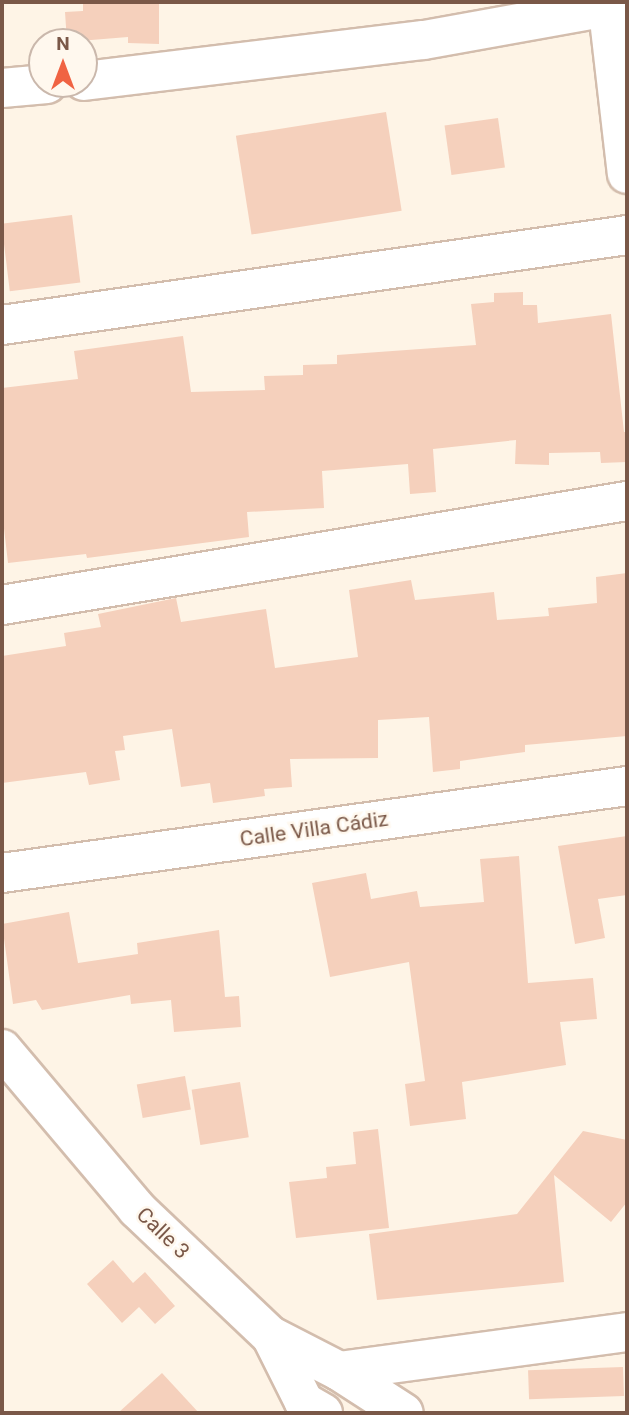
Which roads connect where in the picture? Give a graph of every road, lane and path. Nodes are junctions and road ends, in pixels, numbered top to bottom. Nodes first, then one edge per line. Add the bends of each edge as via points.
1 (608, 4) edge
2 (98, 79) edge
3 (28, 86) edge
4 (2, 88) edge
5 (627, 174) edge
6 (627, 235) edge
7 (2, 326) edge
8 (627, 501) edge
9 (2, 606) edge
10 (627, 786) edge
11 (2, 873) edge
12 (2, 1049) edge
13 (627, 1332) edge
14 (271, 1336) junction
15 (339, 1371) junction
16 (323, 1413) edge
17 (404, 1413) edge

1 - 2 street via 424,40
1 - 5 street
3 - 4 street
6 - 7 street
8 - 9 street
10 - 11 street, Calle Villa Cádiz
12 - 14 street, Calle 3 via 137,1209
13 - 15 street
14 - 15 street
14 - 16 street, Calle 3 via 304,1402
15 - 17 street

